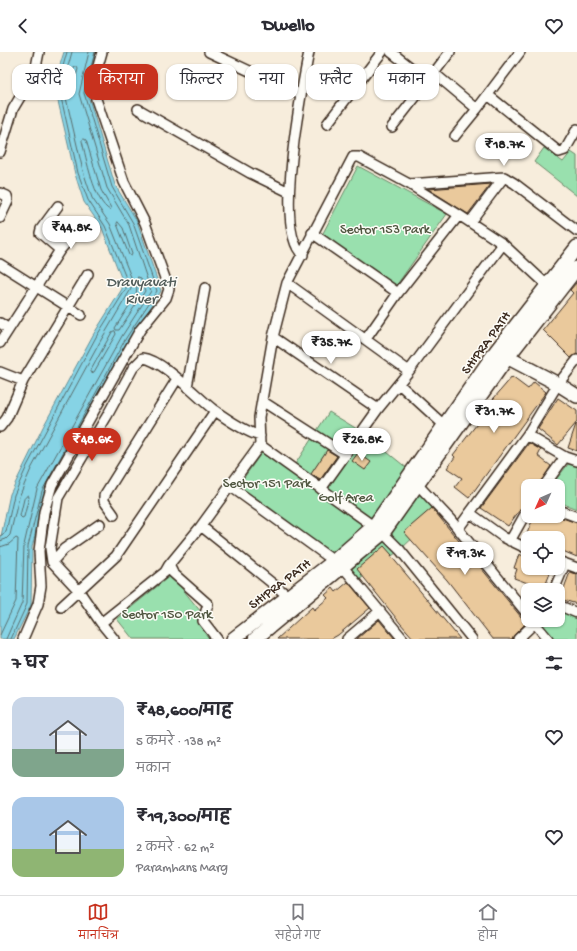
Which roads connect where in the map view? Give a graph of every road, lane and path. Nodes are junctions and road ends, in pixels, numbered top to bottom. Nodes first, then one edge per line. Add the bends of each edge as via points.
1 (39, 52) edge
2 (102, 52) edge
3 (209, 52) edge
4 (309, 52) edge
5 (382, 52) edge
6 (391, 52) edge
7 (450, 52) edge
8 (520, 52) edge
9 (406, 64) edge
10 (439, 66) edge
11 (439, 77) edge
12 (301, 95) junction
13 (488, 95) junction
14 (413, 100) edge
15 (138, 109) dead end
16 (477, 109) junction
17 (327, 124) dead end
18 (392, 127) dead end
19 (577, 129) edge
20 (454, 136) dead end
21 (0, 152) edge
22 (504, 177) junction
23 (408, 184) junction
24 (289, 192) junction
25 (0, 193) edge
26 (58, 206) dead end
27 (459, 215) junction
28 (0, 218) edge
29 (470, 222) junction
30 (78, 229) dead end
31 (577, 231) edge
32 (312, 233) junction
33 (503, 244) junction
34 (577, 247) edge
35 (60, 250) junction
36 (303, 255) junction
37 (0, 264) edge
38 (577, 268) edge
39 (88, 274) dead end
40 (287, 282) junction
41 (547, 285) junction
42 (37, 286) junction
43 (205, 288) dead end
44 (398, 293) junction
45 (68, 305) junction
46 (81, 315) dead end
47 (0, 323) edge
48 (9, 329) junction
49 (273, 337) junction
50 (366, 340) junction
51 (0, 343) edge
52 (496, 351) junction
53 (507, 358) junction
54 (577, 360) edge
55 (409, 371) junction
56 (0, 372) edge
57 (177, 379) junction
58 (23, 381) junction
59 (399, 384) junction
60 (558, 384) junction
61 (187, 387) junction
62 (577, 396) edge
63 (262, 401) junction
64 (378, 409) junction
65 (215, 411) junction
66 (445, 426) junction
67 (0, 427) edge
68 (528, 435) junction
69 (260, 441) junction
70 (346, 455) junction
71 (566, 458) junction
72 (577, 461) edge
73 (550, 479) edge
74 (418, 485) junction
75 (230, 486) junction
76 (321, 489) junction
77 (470, 513) junction
78 (565, 513) edge
79 (114, 515) dead end
80 (577, 517) edge
81 (521, 521) edge
82 (100, 524) dead end
83 (201, 526) junction
84 (458, 529) junction
85 (378, 530) junction
86 (510, 541) junction
87 (521, 546) edge
88 (52, 562) junction
89 (565, 563) edge
90 (339, 564) junction
91 (169, 565) junction
92 (577, 568) edge
93 (78, 591) junction
94 (288, 596) junction
95 (521, 606) edge
96 (61, 607) dead end
97 (565, 608) edge
98 (380, 611) junction
99 (577, 612) edge
100 (101, 623) junction
101 (529, 627) edge
102 (539, 627) edge
103 (111, 638) edge
104 (23, 639) edge
105 (217, 639) edge
106 (233, 639) edge
107 (255, 639) edge
108 (347, 639) edge
109 (403, 639) edge
110 (472, 639) edge
111 (518, 639) edge
112 (548, 639) edge

1 - 21 street via 35,72 13,109
2 - 104 street via 96,73 96,99 124,182 145,223 169,289 166,298 140,330 52,485 44,512 39,551 38,604
3 - 12 street
4 - 12 street
5 - 17 street
6 - 9 street
7 - 10 street
8 - 13 street
11 - 16 street
12 - 24 street
13 - 16 street
13 - 19 street via 559,152 565,150
14 - 18 street
15 - 24 street via 250,173
16 - 20 street
22 - 23 street
22 - 29 street
22 - 31 street
23 - 27 street
23 - 32 street via 359,157 354,157
24 - 36 street via 294,243
25 - 28 street via 7,196 8,202
26 - 35 street via 40,233
27 - 29 street
27 - 44 street
29 - 33 street
30 - 35 street
32 - 36 street
32 - 44 street
33 - 41 street
33 - 55 street
34 - 41 street, SHIPRA PATH
35 - 42 street
36 - 40 street
37 - 42 street
38 - 53 street, SHIPRA PATH
39 - 45 street
40 - 49 street
40 - 50 street
41 - 52 street, SHIPRA PATH
42 - 45 street
42 - 48 street
43 - 61 street
44 - 50 street
45 - 46 street
45 - 58 street
47 - 48 street
48 - 51 street
49 - 63 street
49 - 64 street
50 - 55 street
52 - 53 street
52 - 66 street, SHIPRA PATH
53 - 60 street
53 - 74 street, SHIPRA PATH
54 - 60 street
55 - 59 street
56 - 58 street
57 - 61 street
57 - 79 street via 106,492 104,501
57 - 88 street via 149,358 143,358 134,368 58,498 50,548
58 - 67 street via 7,418
59 - 64 street
59 - 66 street
60 - 62 street
60 - 68 street
61 - 65 street
63 - 69 street via 259,417
63 - 70 street
64 - 70 street
65 - 69 street
65 - 93 street via 121,550
66 - 85 street, SHIPRA PATH
68 - 71 street
68 - 77 street
69 - 75 street
69 - 76 street
70 - 76 street
71 - 72 street
71 - 73 street
74 - 84 street
74 - 85 street, SHIPRA PATH
75 - 83 street
75 - 90 street
76 - 85 street
77 - 84 street
77 - 86 street
78 - 80 street
81 - 86 street
82 - 88 street via 64,549
83 - 91 street
83 - 94 street
84 - 95 street
85 - 90 street, SHIPRA PATH
85 - 110 street via 400,550
86 - 87 street
88 - 93 street
89 - 92 street
90 - 94 street, SHIPRA PATH
90 - 98 street
90 - 107 street, SHIPRA PATH
91 - 100 street via 165,572
91 - 105 street via 173,573 208,604 203,620
93 - 96 street
93 - 100 street
94 - 106 street, SHIPRA PATH
97 - 99 street
98 - 108 street
98 - 109 street
100 - 103 street
101 - 111 street
102 - 112 street

